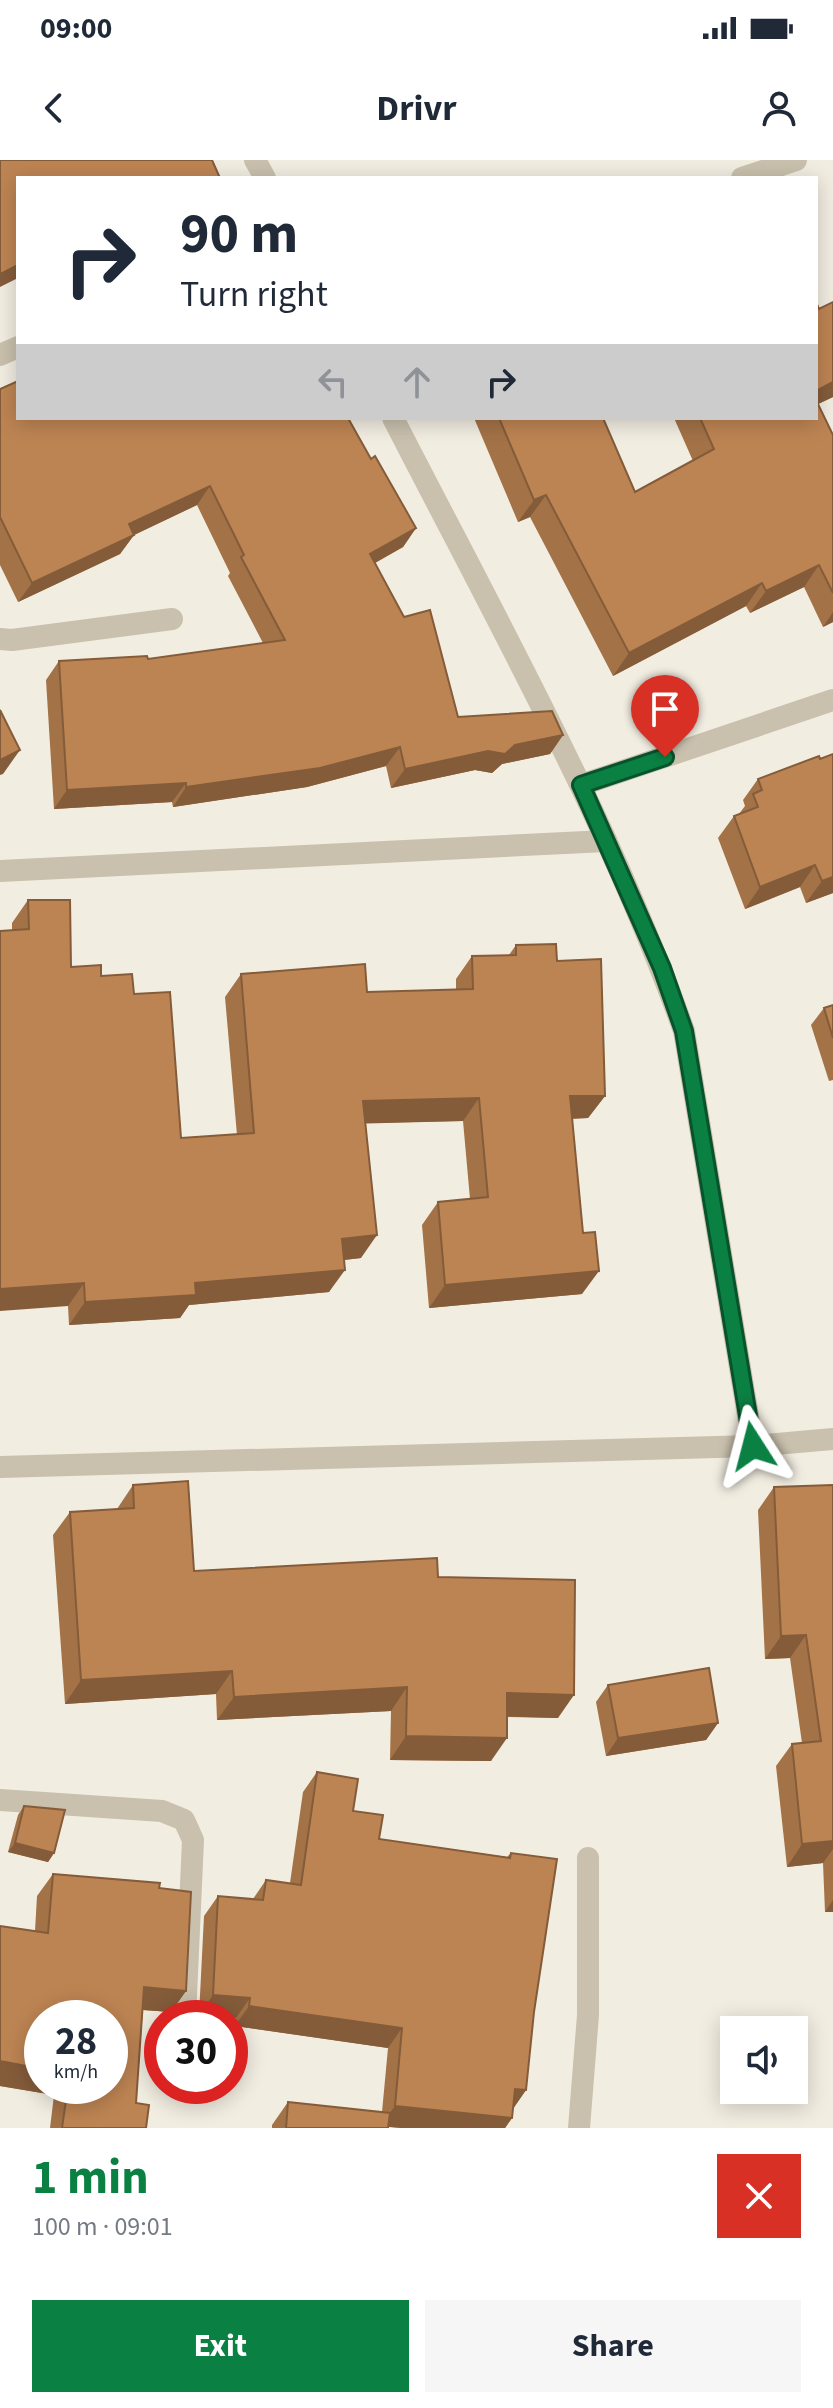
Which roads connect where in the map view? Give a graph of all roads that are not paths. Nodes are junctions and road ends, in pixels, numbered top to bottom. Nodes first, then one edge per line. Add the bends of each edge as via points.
1 (796, 160) edge
2 (748, 176) edge
3 (394, 420) edge
4 (172, 619) dead end
5 (0, 639) edge
6 (833, 700) edge
7 (581, 785) junction
8 (606, 841) junction
9 (0, 871) edge
10 (833, 1439) edge
11 (753, 1446) junction
12 (0, 1467) edge
13 (0, 1800) edge
14 (588, 1858) dead end
15 (186, 2000) edge
16 (579, 2128) edge

1 - 2 street
3 - 7 street
4 - 5 street
6 - 7 street
7 - 8 street
8 - 9 street
8 - 11 street via 684,1031
10 - 11 street
11 - 12 street
13 - 15 street via 162,1811 184,1820 193,1840
14 - 16 street via 588,2015

